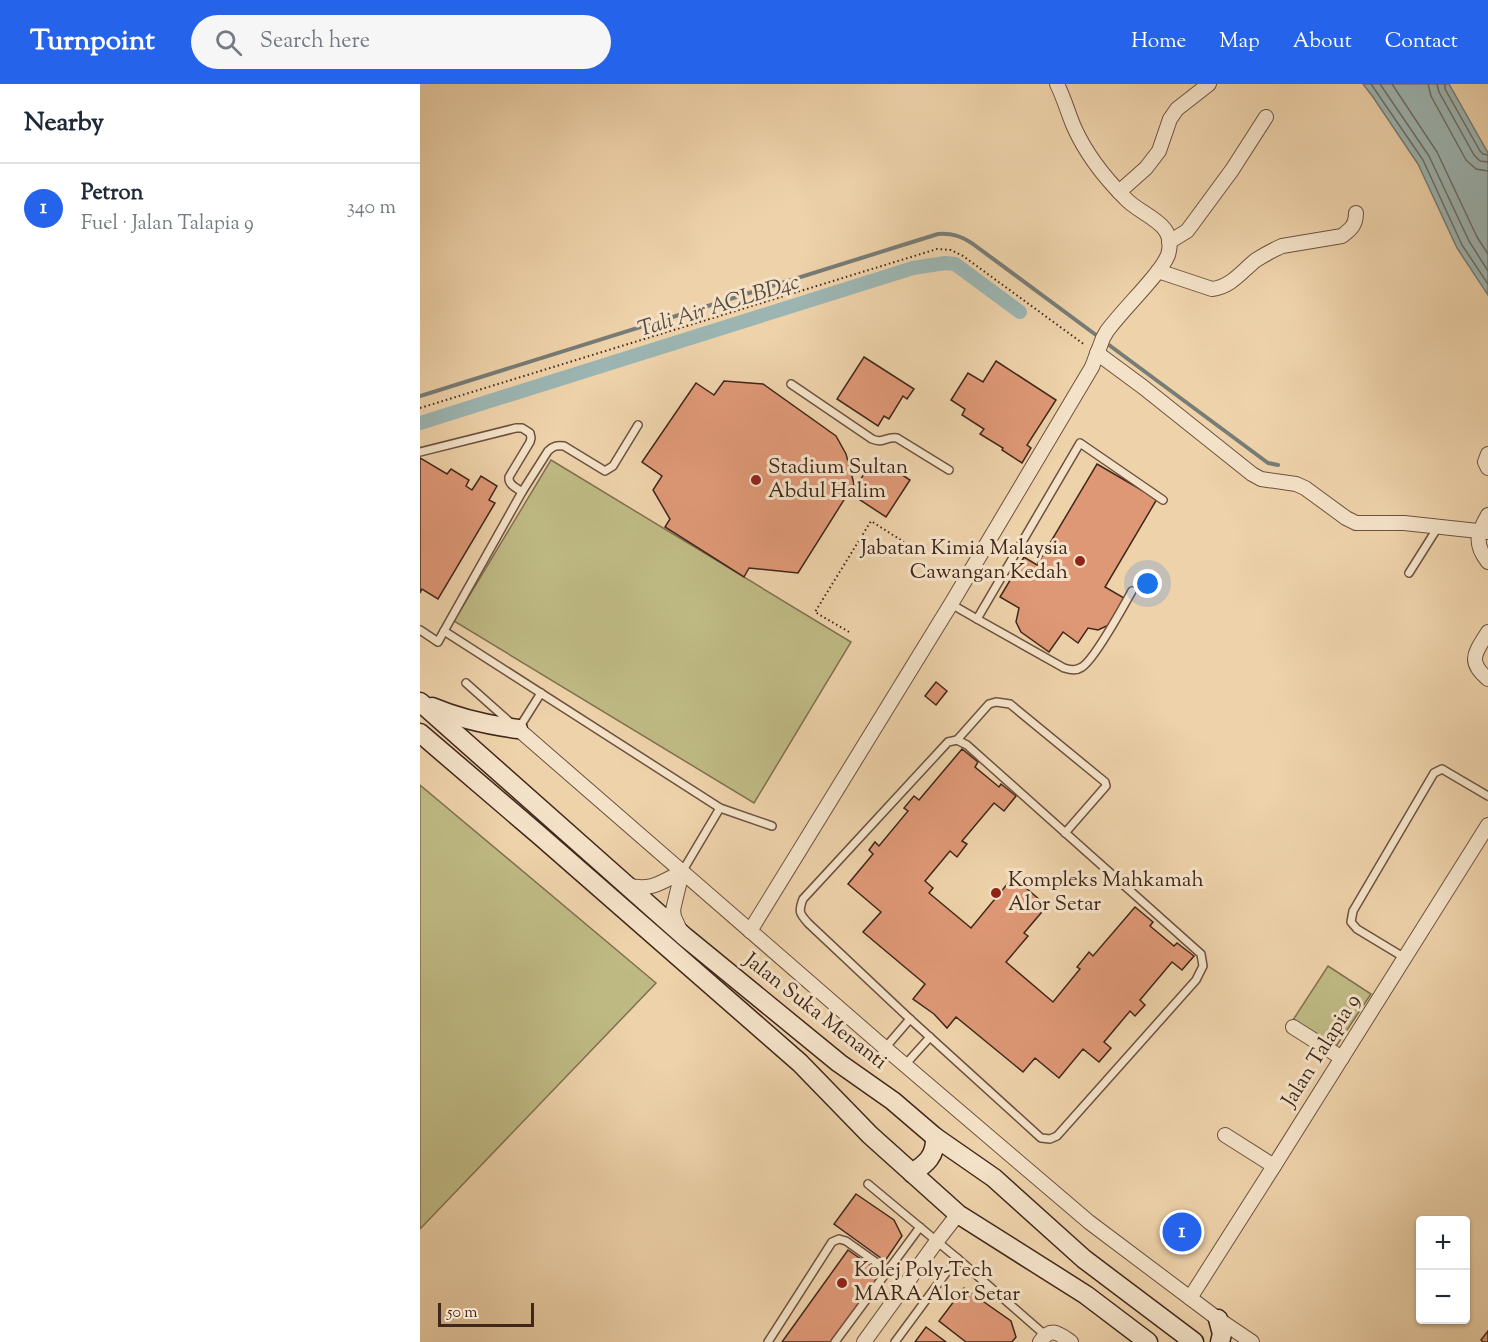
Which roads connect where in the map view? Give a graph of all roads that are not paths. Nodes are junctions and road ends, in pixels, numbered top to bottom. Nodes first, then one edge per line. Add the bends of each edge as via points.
1 (1058, 84) edge
2 (1209, 84) edge
3 (1266, 117) dead end
4 (1119, 192) junction
5 (1356, 213) dead end
6 (1169, 242) junction
7 (1158, 271) junction
8 (1097, 353) junction
9 (791, 384) dead end
10 (638, 425) dead end
11 (420, 452) edge
12 (1488, 454) edge
13 (1488, 468) edge
14 (949, 470) dead end
15 (522, 492) junction
16 (1163, 500) dead end
17 (1488, 515) edge
18 (1439, 526) junction
19 (1484, 531) edge
20 (1488, 562) edge
21 (1409, 573) dead end
22 (1132, 591) dead end
23 (951, 604) junction
24 (977, 619) junction
25 (420, 630) edge
26 (444, 631) junction
27 (1488, 632) edge
28 (1488, 679) edge
29 (466, 683) dead end
30 (541, 693) junction
31 (420, 701) edge
32 (519, 729) junction
33 (420, 733) edge
34 (957, 740) junction
35 (1488, 796) edge
36 (720, 808) junction
37 (1488, 825) edge
38 (772, 826) dead end
39 (1065, 833) junction
40 (682, 872) junction
41 (625, 885) junction
42 (750, 931) junction
43 (684, 937) junction
44 (1405, 958) junction
45 (910, 1019) junction
46 (1293, 1027) dead end
47 (930, 1037) junction
48 (885, 1048) junction
49 (1342, 1058) junction
50 (905, 1065) junction
51 (1225, 1136) dead end
52 (935, 1137) junction
53 (1274, 1166) junction
54 (912, 1173) junction
55 (868, 1184) dead end
56 (958, 1214) junction
57 (921, 1227) junction
58 (937, 1241) junction
59 (957, 1258) junction
60 (887, 1270) junction
61 (1190, 1298) junction
62 (1218, 1318) junction
63 (1043, 1338) edge
64 (768, 1342) edge
65 (835, 1342) edge
66 (864, 1342) edge
67 (895, 1342) edge
68 (1071, 1342) edge
69 (1148, 1342) edge
70 (1194, 1342) edge
71 (1220, 1342) edge
72 (1252, 1342) edge

1 - 4 street via 1092,159
2 - 4 street via 1177,109 1159,151
3 - 6 street via 1193,224
4 - 6 street via 1158,221
5 - 7 street via 1356,221 1341,236 1282,246 1220,288 1212,289
6 - 7 street via 1168,255
7 - 8 street via 1107,331
8 - 18 street via 1261,479 1305,488 1356,523
8 - 23 street via 1092,368
9 - 14 lane via 872,439 897,438
10 - 15 lane via 613,466 605,471 564,446 552,447
11 - 15 lane via 522,428 530,433 530,442 508,481
12 - 13 street
15 - 26 lane
16 - 24 lane via 1080,443
17 - 19 street
18 - 19 street
18 - 21 lane
19 - 20 street via 1478,546
22 - 24 lane via 1092,657 1080,669 1064,668
23 - 24 lane
23 - 42 street
25 - 26 lane via 438,642
26 - 30 lane
27 - 28 street via 1474,660
29 - 32 lane
30 - 32 lane
30 - 36 lane
31 - 32 main road via 467,720
31 - 41 main road, Jalan Suka Menanti
32 - 40 street
33 - 54 main road, Jalan Suka Menanti via 800,1063
34 - 39 lane
34 - 39 lane via 989,704 1010,704 1105,782 1106,786
34 - 45 lane via 948,742 803,899 799,908 808,923
35 - 44 lane via 1442,769 1434,773 1353,911 1351,922 1357,928
36 - 38 lane
36 - 40 lane
37 - 44 street, Jalan Talapia 9
39 - 47 lane via 1201,954 1203,966 1197,980 1057,1136 1050,1139 1041,1138
40 - 41 street via 647,888
40 - 42 street
40 - 43 street via 673,910
41 - 43 main road, Jalan Suka Menanti
42 - 48 street
43 - 52 main road, Jalan Suka Menanti
44 - 49 street, Jalan Talapia 9
45 - 47 lane
45 - 48 lane
46 - 49 street
47 - 50 lane
48 - 50 street
49 - 53 street, Jalan Talapia 9
50 - 61 street via 1089,1222
51 - 53 street
52 - 54 main road via 932,1155
52 - 70 main road, Jalan Suka Menanti via 994,1178 1084,1259
53 - 61 street, Jalan Talapia 9
54 - 56 main road, Jalan Suka Menanti
55 - 57 lane
56 - 58 street
56 - 69 main road, Jalan Suka Menanti via 1086,1295
57 - 58 lane
57 - 60 lane
58 - 59 lane
58 - 66 street
59 - 63 lane
59 - 67 lane
60 - 64 lane via 846,1241 832,1242
60 - 65 lane
61 - 62 street
62 - 71 main road
62 - 72 street
63 - 68 street via 1051,1332

